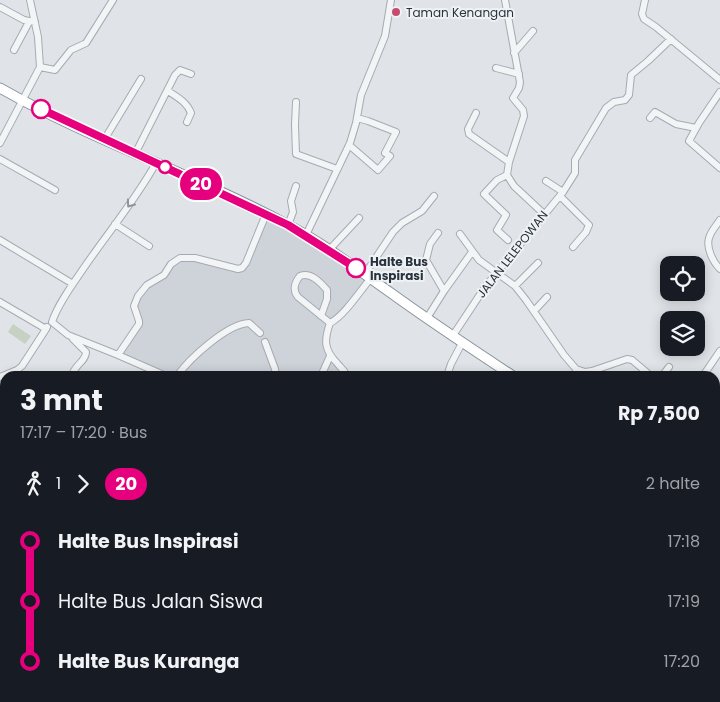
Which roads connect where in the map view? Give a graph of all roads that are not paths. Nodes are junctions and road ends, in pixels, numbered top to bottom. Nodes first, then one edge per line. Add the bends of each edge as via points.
1 (30, 0) edge
2 (113, 0) edge
3 (391, 0) edge
4 (505, 0) edge
5 (645, 0) edge
6 (0, 7) edge
7 (32, 22) junction
8 (533, 31) dead end
9 (671, 39) junction
10 (14, 50) dead end
11 (514, 53) junction
12 (40, 67) junction
13 (496, 68) dead end
14 (190, 74) dead end
15 (519, 74) junction
16 (141, 79) dead end
17 (720, 80) edge
18 (0, 88) edge
19 (168, 91) junction
20 (720, 92) edge
21 (23, 101) junction
22 (296, 102) dead end
23 (476, 113) dead end
24 (357, 118) junction
25 (650, 118) dead end
26 (187, 122) dead end
27 (696, 128) junction
28 (104, 140) junction
29 (0, 143) edge
30 (349, 145) junction
31 (135, 154) junction
32 (0, 159) edge
33 (509, 162) junction
34 (156, 163) junction
35 (720, 168) edge
36 (337, 169) junction
37 (507, 175) junction
38 (546, 181) dead end
39 (296, 186) dead end
40 (55, 190) dead end
41 (561, 194) junction
42 (434, 196) dead end
43 (266, 214) junction
44 (544, 214) junction
45 (359, 218) dead end
46 (720, 220) edge
47 (116, 224) junction
48 (288, 225) junction
49 (438, 233) dead end
50 (306, 234) junction
51 (460, 234) dead end
52 (0, 240) edge
53 (508, 240) dead end
54 (150, 246) dead end
55 (573, 247) dead end
56 (329, 250) junction
57 (472, 252) junction
58 (538, 264) dead end
59 (720, 269) edge
60 (498, 273) junction
61 (368, 276) junction
62 (73, 284) junction
63 (515, 286) junction
64 (444, 291) junction
65 (547, 298) dead end
66 (0, 302) edge
67 (534, 311) junction
68 (321, 316) junction
69 (427, 318) junction
70 (52, 322) junction
71 (330, 323) junction
72 (46, 329) junction
73 (260, 333) dead end
74 (68, 336) junction
75 (452, 337) junction
76 (265, 342) dead end
77 (462, 343) junction
78 (720, 351) edge
79 (118, 355) junction
80 (330, 356) junction
81 (669, 367) dead end
82 (15, 371) edge
83 (74, 371) edge
84 (155, 371) edge
85 (182, 371) edge
86 (275, 371) edge
87 (322, 371) edge
88 (344, 371) edge
89 (449, 371) edge
90 (505, 371) edge
91 (580, 371) edge
92 (580, 371) edge
93 (646, 371) edge
94 (666, 371) edge
95 (706, 371) edge

1 - 7 street
2 - 12 street via 86,43 71,50 55,70
3 - 24 street via 385,36 361,95
4 - 11 street
5 - 9 street via 642,17
6 - 7 street
7 - 10 street
7 - 12 street via 40,49
8 - 11 street
9 - 17 street
9 - 41 street, JALAN LELEPOWAN via 631,75 627,98 606,108 575,160 575,173
11 - 15 street
12 - 21 street
13 - 15 street
14 - 19 street via 179,71
15 - 33 street via 519,88 513,98 524,116
16 - 28 street
18 - 21 highway
19 - 26 street via 190,109
19 - 31 street
20 - 27 street
21 - 28 highway
21 - 29 street
22 - 36 street via 296,154
23 - 33 street via 468,129 469,134
24 - 30 street
24 - 30 street via 396,132 385,153 390,156 378,170
25 - 27 street via 655,112 676,124
27 - 35 street via 689,141
28 - 31 highway
30 - 36 street
31 - 34 highway
32 - 40 street
33 - 37 street
34 - 43 highway
34 -> 47 street
36 - 50 street
37 - 44 street
37 - 53 street via 493,183 484,196 506,215 497,230
38 - 41 street
39 - 48 street
41 - 44 street, JALAN LELEPOWAN
41 - 55 street via 589,225
42 - 61 street via 422,212 393,232
43 - 48 highway
43 - 79 street via 242,268 180,258 164,275 147,285 134,306 139,324
44 - 60 street, JALAN LELEPOWAN
45 - 56 street
46 - 59 street via 708,244
47 - 54 street
47 - 62 street
48 - 50 highway
49 - 64 street via 430,244 426,260
50 - 56 highway
51 - 57 street
52 - 62 street
56 - 61 highway
57 - 60 street
57 - 64 street
58 - 63 street
60 - 63 street
60 - 75 street, JALAN LELEPOWAN
61 - 69 highway
61 - 71 street via 346,309
62 - 70 street
63 - 67 street
64 - 69 street
65 - 67 street
66 - 72 street
67 - 92 street via 564,355
68 - 68 street via 327,290 310,275 300,276 295,284 296,294
68 - 71 street
69 - 75 highway
70 - 72 street
70 - 74 street
71 - 80 street via 325,339
72 - 82 street via 22,366
73 - 85 street via 250,323 242,324 199,353
74 - 79 street
74 - 83 street via 86,352
75 - 77 highway
76 - 86 street
77 - 89 street
77 - 90 highway
78 - 95 street
79 - 84 street
80 - 87 street
80 - 88 street
81 - 94 street
91 - 93 street via 599,369 627,359

